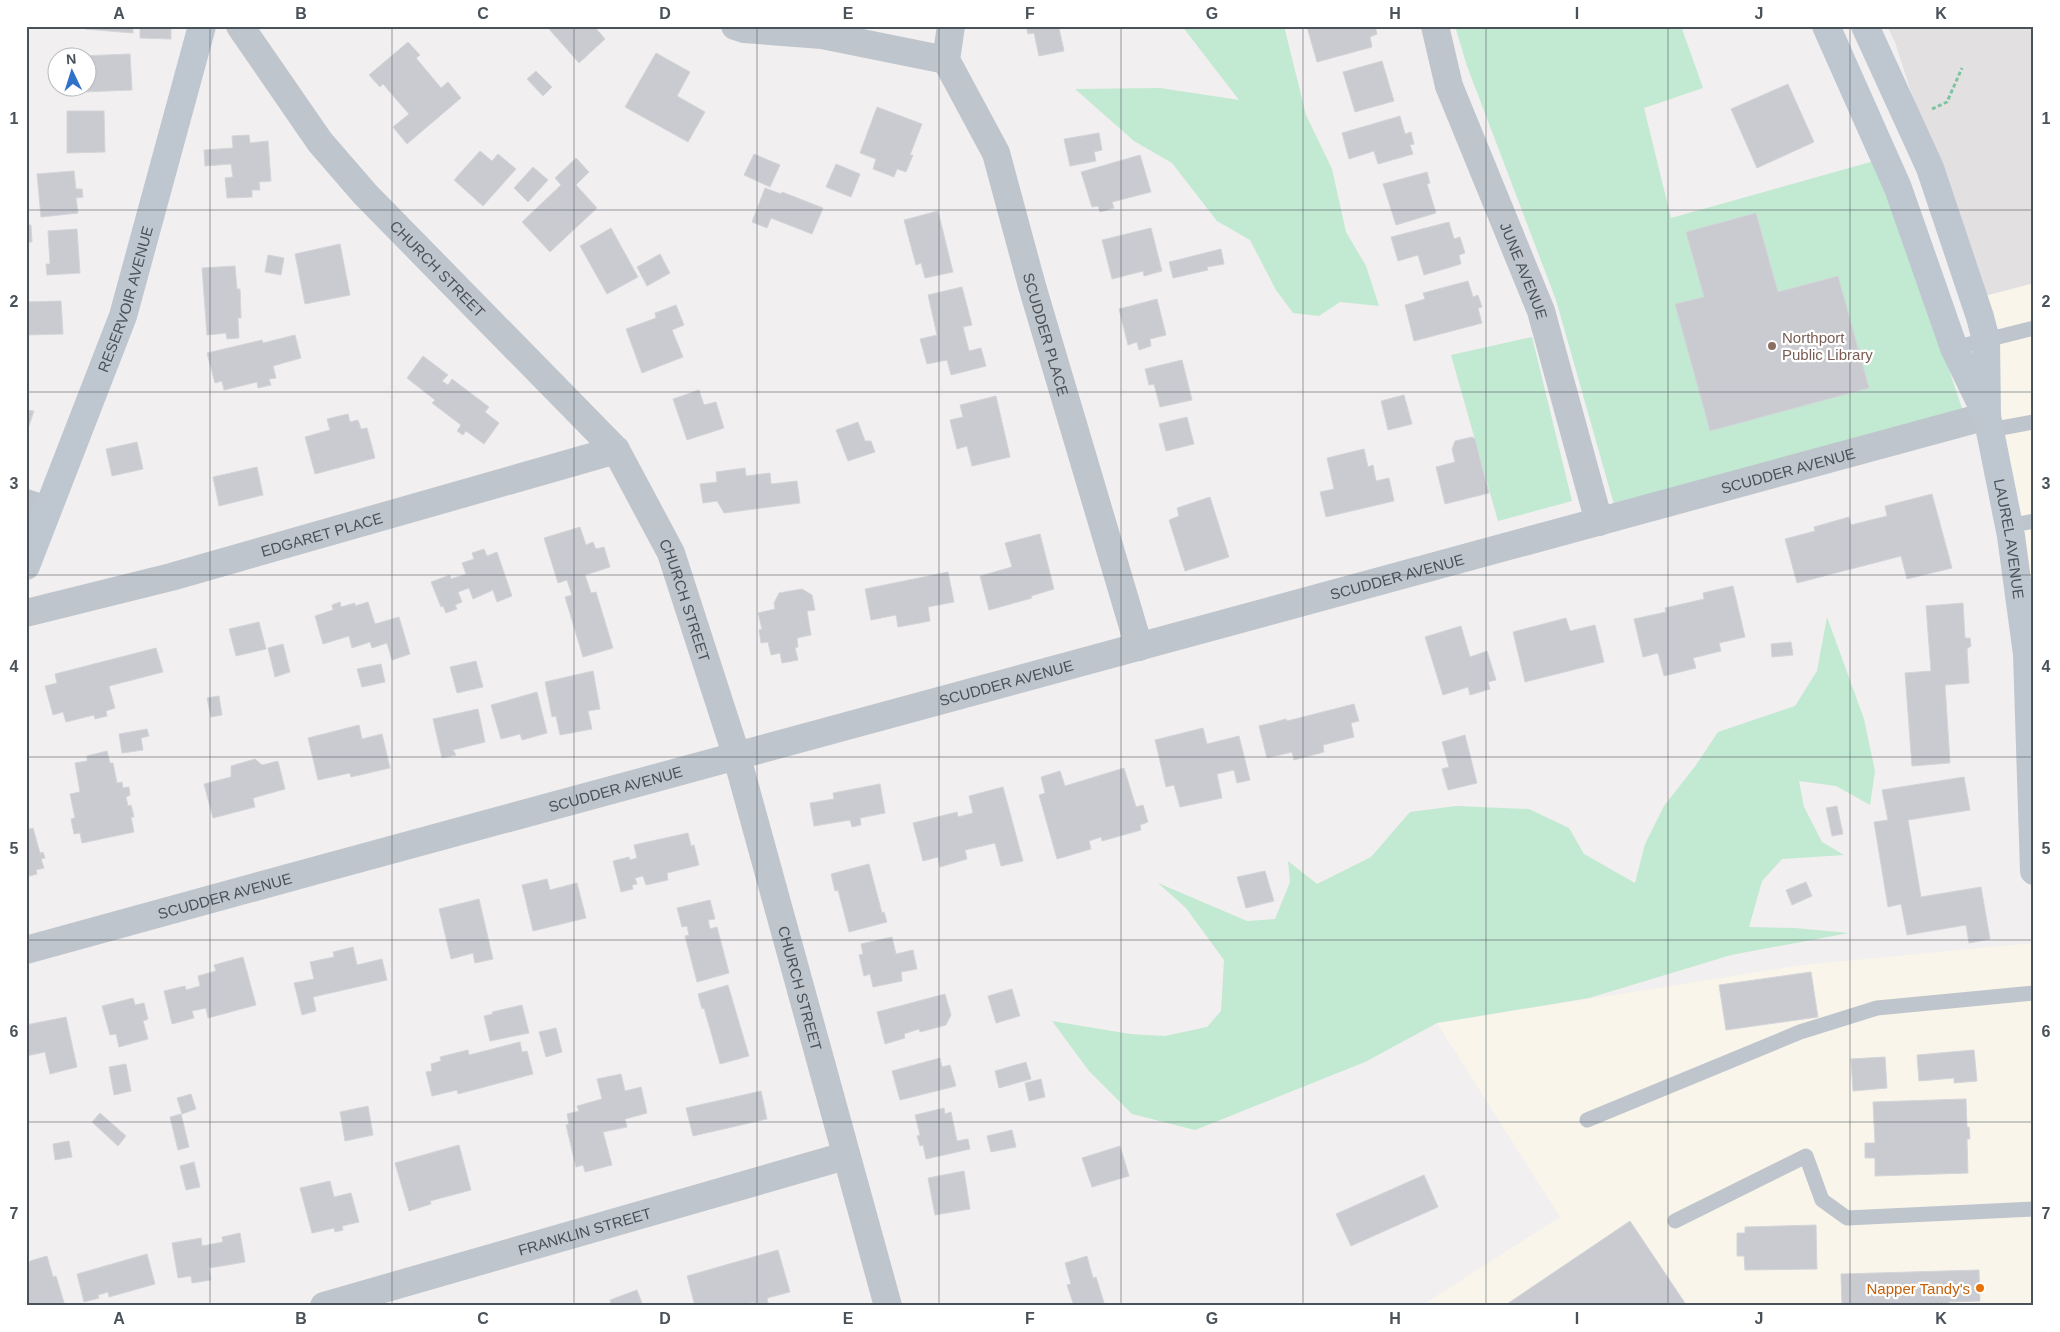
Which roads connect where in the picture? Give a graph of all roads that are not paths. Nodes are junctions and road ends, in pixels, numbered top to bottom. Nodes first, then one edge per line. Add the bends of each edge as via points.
1 (202, 26) edge
2 (240, 26) edge
3 (735, 26) edge
4 (951, 26) edge
5 (1434, 26) edge
6 (1826, 26) edge
7 (1865, 26) edge
8 (946, 60) junction
9 (2034, 328) edge
10 (1986, 340) junction
11 (1954, 348) junction
12 (2034, 422) edge
13 (1989, 423) junction
14 (616, 450) junction
15 (37, 507) edge
16 (1599, 522) junction
17 (2021, 523) edge
18 (26, 566) edge
19 (26, 613) edge
20 (1139, 647) junction
21 (2031, 693) edge
22 (736, 754) junction
23 (2034, 871) edge
24 (26, 950) edge
25 (2034, 993) edge
26 (1587, 1120) dead end
27 (845, 1156) junction
28 (2034, 1209) edge
29 (1675, 1221) dead end
30 (324, 1306) edge
31 (888, 1306) edge

1 - 15 main road, RESERVOIR AVENUE via 124,316
2 - 14 street, CHURCH STREET via 320,142 365,194
3 - 8 street via 822,35
4 - 8 street
5 - 16 street, JUNE AVENUE via 1449,86 1541,310
6 - 11 main road via 1898,188
7 - 10 main road via 1930,168
8 - 20 street, SCUDDER PLACE via 996,153
9 - 10 lane
10 - 11 lane
10 - 13 main road
11 - 13 main road
12 - 13 lane
13 - 16 street, SCUDDER AVENUE
13 - 17 main road, LAUREL AVENUE
14 - 19 street, EDGARET PLACE via 171,577
14 - 22 street, CHURCH STREET via 671,554
15 - 18 main road, RESERVOIR AVENUE
16 - 20 street, SCUDDER AVENUE
17 - 21 main road, LAUREL AVENUE
20 - 22 street, SCUDDER AVENUE
21 - 23 main road, LAUREL AVENUE
22 - 24 street, SCUDDER AVENUE
22 - 27 street, CHURCH STREET
25 - 26 lane via 1877,1008 1800,1032
27 - 30 street, FRANKLIN STREET
27 - 31 street, CHURCH STREET
28 - 29 lane via 1847,1218 1822,1200 1806,1156

